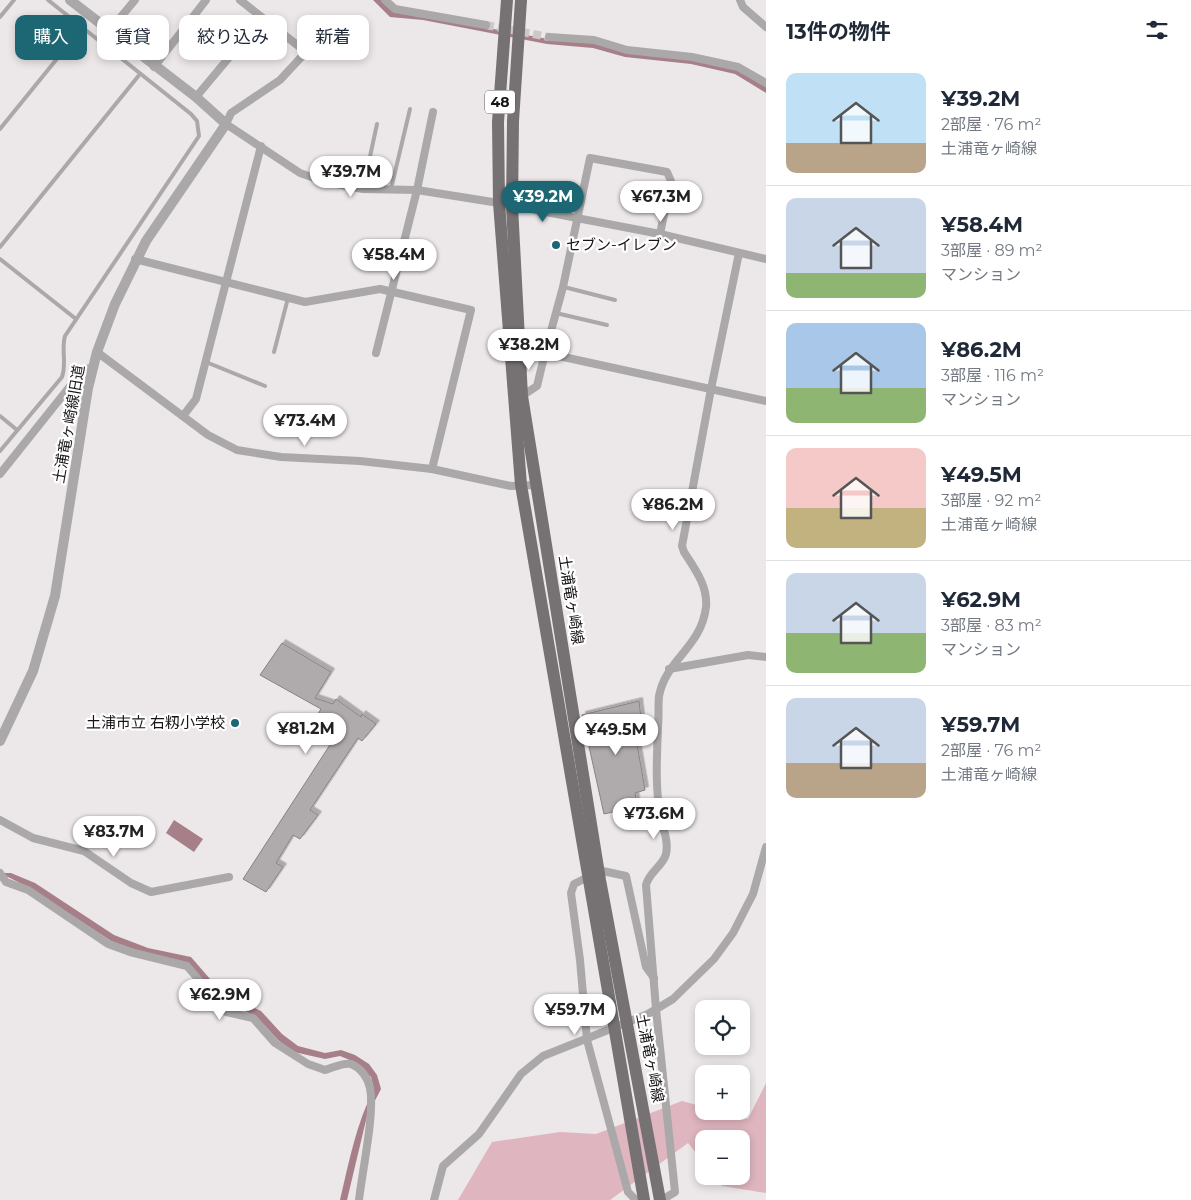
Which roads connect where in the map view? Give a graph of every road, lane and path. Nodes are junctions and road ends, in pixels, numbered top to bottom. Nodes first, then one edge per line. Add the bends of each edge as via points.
1 (14, 0) edge
2 (48, 0) edge
3 (70, 0) edge
4 (134, 0) edge
5 (206, 0) edge
6 (240, 0) edge
7 (385, 0) edge
8 (507, 0) edge
9 (521, 0) edge
10 (740, 0) edge
11 (66, 15) edge
12 (122, 15) edge
13 (258, 15) edge
14 (0, 17) edge
15 (97, 21) edge
16 (486, 26) tunnel mouth
17 (766, 27) edge
18 (87, 32) edge
19 (287, 37) edge
20 (549, 37) tunnel mouth
21 (56, 60) edge
22 (146, 60) edge
23 (227, 60) edge
24 (154, 66) junction
25 (140, 74) junction
26 (766, 83) edge
27 (196, 98) junction
28 (410, 109) dead end
29 (433, 112) dead end
30 (226, 124) junction
31 (377, 124) dead end
32 (0, 129) edge
33 (261, 146) junction
34 (363, 189) junction
35 (391, 189) junction
36 (417, 190) junction
37 (499, 203) junction
38 (512, 206) junction
39 (578, 219) junction
40 (660, 234) junction
41 (0, 247) edge
42 (739, 253) junction
43 (0, 259) edge
44 (766, 259) edge
45 (135, 260) junction
46 (226, 282) junction
47 (564, 287) junction
48 (390, 292) junction
49 (288, 298) junction
50 (615, 300) dead end
51 (556, 313) junction
52 (76, 319) junction
53 (607, 325) dead end
54 (97, 352) junction
55 (274, 352) dead end
56 (376, 353) dead end
57 (545, 353) junction
58 (206, 362) junction
59 (92, 367) junction
60 (265, 386) dead end
61 (711, 389) junction
62 (522, 396) junction
63 (766, 401) edge
64 (0, 416) edge
65 (183, 416) junction
66 (17, 430) junction
67 (0, 451) edge
68 (432, 469) junction
69 (0, 474) edge
70 (521, 485) junction
71 (535, 485) junction
72 (766, 658) edge
73 (669, 669) junction
74 (0, 742) edge
75 (0, 820) edge
76 (766, 847) edge
77 (0, 873) edge
78 (593, 873) junction
79 (229, 877) dead end
80 (655, 979) junction
81 (656, 1009) junction
82 (587, 1040) junction
83 (359, 1200) edge
84 (434, 1200) edge
85 (636, 1200) edge
86 (644, 1200) edge
87 (661, 1200) edge

1 - 14 lane
2 - 11 lane
3 - 15 street
4 - 12 street
5 - 24 street
6 - 13 street
7 - 16 street via 395,9
8 - 37 main road, 土浦竜ヶ崎線 / 48 via 498,122
9 - 38 main road, 土浦竜ヶ崎線 / 48 via 513,121
10 - 17 street via 756,21
18 - 25 lane
19 - 30 street via 306,52 280,80 231,113
20 - 26 street via 594,40 627,50 692,57 738,67
21 - 32 lane
22 - 24 street
23 - 27 street
24 - 27 street
25 - 41 lane
25 - 52 lane via 191,114 197,121 199,136
27 - 30 street
28 - 35 lane
29 - 36 street
30 - 33 street
30 - 45 street, 土浦竜ヶ崎線旧道
31 - 34 lane
33 - 34 street via 300,173
33 - 46 street
34 - 35 street
35 - 36 street
36 - 37 street
36 - 48 street
37 - 38 street
37 - 70 main road, 土浦竜ヶ崎線 / 48
38 - 39 street
38 - 62 main road, 土浦竜ヶ崎線 / 48
39 - 40 street
39 - 40 street via 590,158 667,172 671,181
39 - 47 street
40 - 42 street
42 - 44 street
42 - 61 street
43 - 52 lane
45 - 46 street
45 - 54 street, 土浦竜ヶ崎線旧道 via 114,304
46 - 49 street
46 - 58 street
47 - 50 lane
47 - 51 street
48 - 49 street via 380,289 305,302
48 - 56 street
48 - 68 street via 471,310
49 - 55 lane
51 - 53 lane
51 - 57 street
52 - 66 lane via 63,343 65,361 62,377
54 - 59 street, 土浦竜ヶ崎線旧道
54 - 65 street
57 - 61 street
57 - 62 street via 537,386
58 - 60 lane
58 - 65 street via 196,399
59 - 69 street via 83,370
59 - 74 street, 土浦竜ヶ崎線旧道 via 55,596 33,671
61 - 63 street
61 - 73 street via 682,546 706,590 706,608 690,648
62 - 71 main road, 土浦竜ヶ崎線 / 48
64 - 66 lane
65 - 68 street via 208,435 237,450 281,457
66 - 67 lane
68 - 70 street via 511,486
70 - 71 street
70 - 78 main road, 土浦竜ヶ崎線 / 48
71 - 78 main road, 土浦竜ヶ崎線 / 48
72 - 73 street via 748,655
73 - 80 street via 660,696 656,771 660,814 667,843 666,856 648,877 646,885
75 - 79 street via 34,838 84,851 131,883 151,892
76 - 81 street via 753,894 733,933 714,959 673,999
77 - 83 street via 6,882 28,890 108,944 187,966 226,1012 253,1018 275,1042 308,1064 325,1070 351,1064 360,1070 368,1078 371,1090
78 - 80 street via 626,876 646,967
78 - 82 street via 574,884 572,893
78 - 86 main road, 土浦竜ヶ崎線 / 48
78 - 87 main road, 土浦竜ヶ崎線 / 48
80 - 81 street
81 - 82 street
81 - 87 street via 675,1192
82 - 84 street via 543,1056 521,1074 479,1134 443,1166
82 - 85 street via 628,1192

